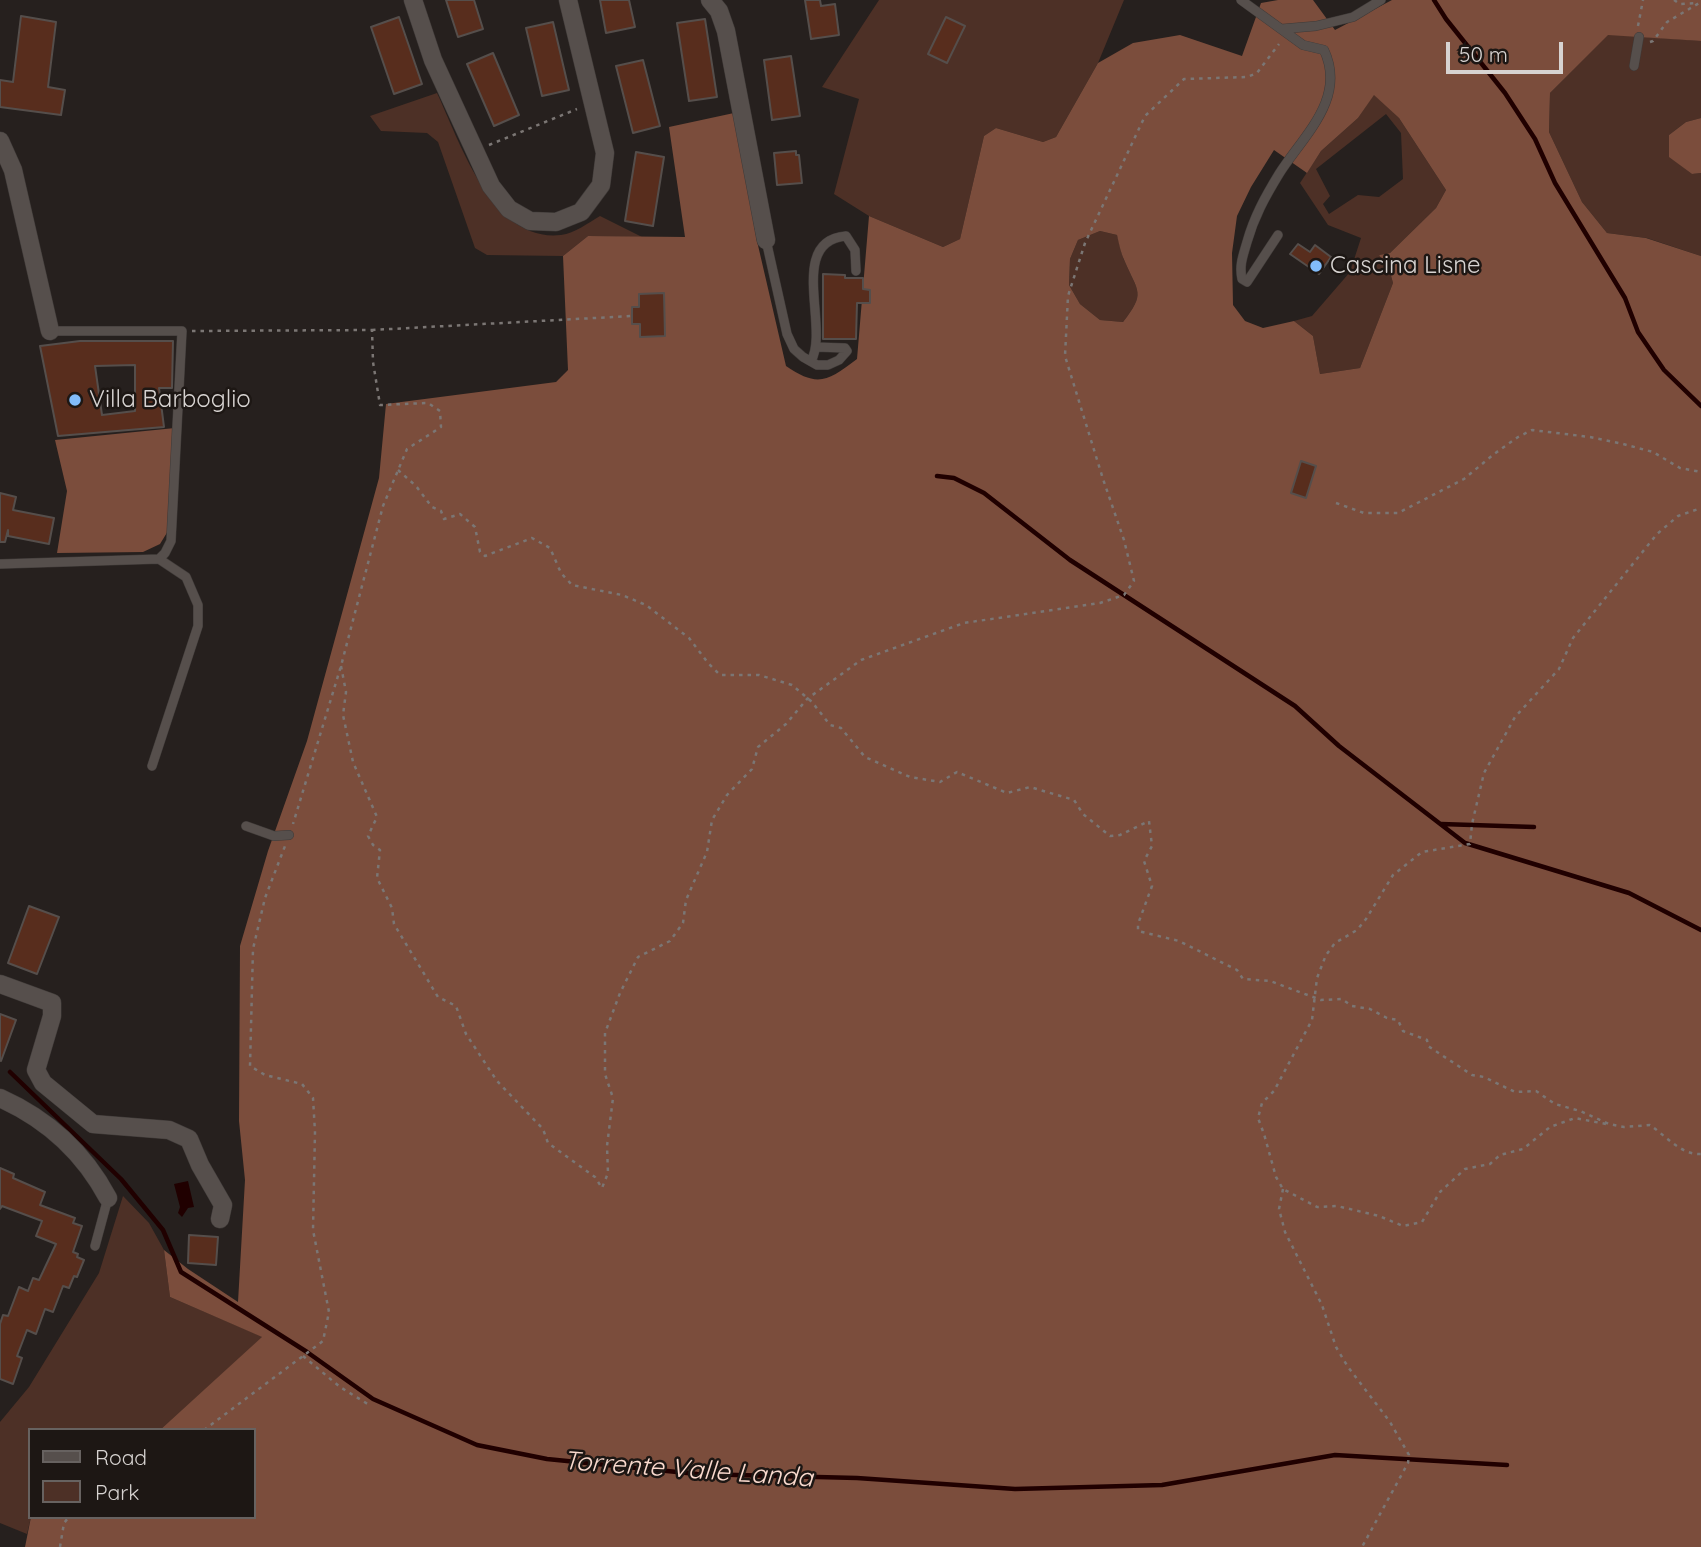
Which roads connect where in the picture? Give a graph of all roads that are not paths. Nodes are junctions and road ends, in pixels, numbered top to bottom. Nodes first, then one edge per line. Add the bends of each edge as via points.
1 (413, 0) edge
2 (568, 0) edge
3 (710, 0) edge
4 (1241, 0) edge
5 (1381, 0) edge
6 (1284, 31) junction
7 (1639, 37) road end
8 (1634, 66) dead end
9 (0, 141) edge
10 (1278, 235) dead end
11 (766, 240) joint
12 (856, 271) dead end
13 (50, 331) joint
14 (816, 347) junction
15 (811, 361) junction
16 (159, 559) junction
17 (0, 564) edge
18 (152, 765) dead end
19 (246, 826) dead end
20 (289, 835) road end
21 (0, 984) edge
22 (0, 1098) edge
23 (108, 1198) joint
24 (220, 1219) dead end
25 (95, 1246) dead end

1 - 2 street via 433,60 491,186 509,209 530,221 556,222 581,212 601,185 605,153
3 - 11 street via 726,31
4 - 6 lane
5 - 6 lane via 1353,17
6 - 10 lane via 1303,45 1324,50 1332,81 1327,102 1256,212 1239,267 1242,279 1247,282
7 - 8 lane
9 - 13 street via 13,170
11 - 15 lane via 787,334 794,349
12 - 14 lane via 856,250 846,236 821,247 814,280
13 - 16 lane via 182,331 171,541
14 - 15 lane
14 - 15 lane via 847,351 828,365
16 - 17 lane
16 - 18 lane via 186,577 198,606 198,626
19 - 20 lane via 274,836
21 - 24 street via 52,1003 36,1070 43,1083 93,1124 169,1130 189,1139 223,1205
22 - 23 street via 69,1143 94,1172
23 - 25 lane

